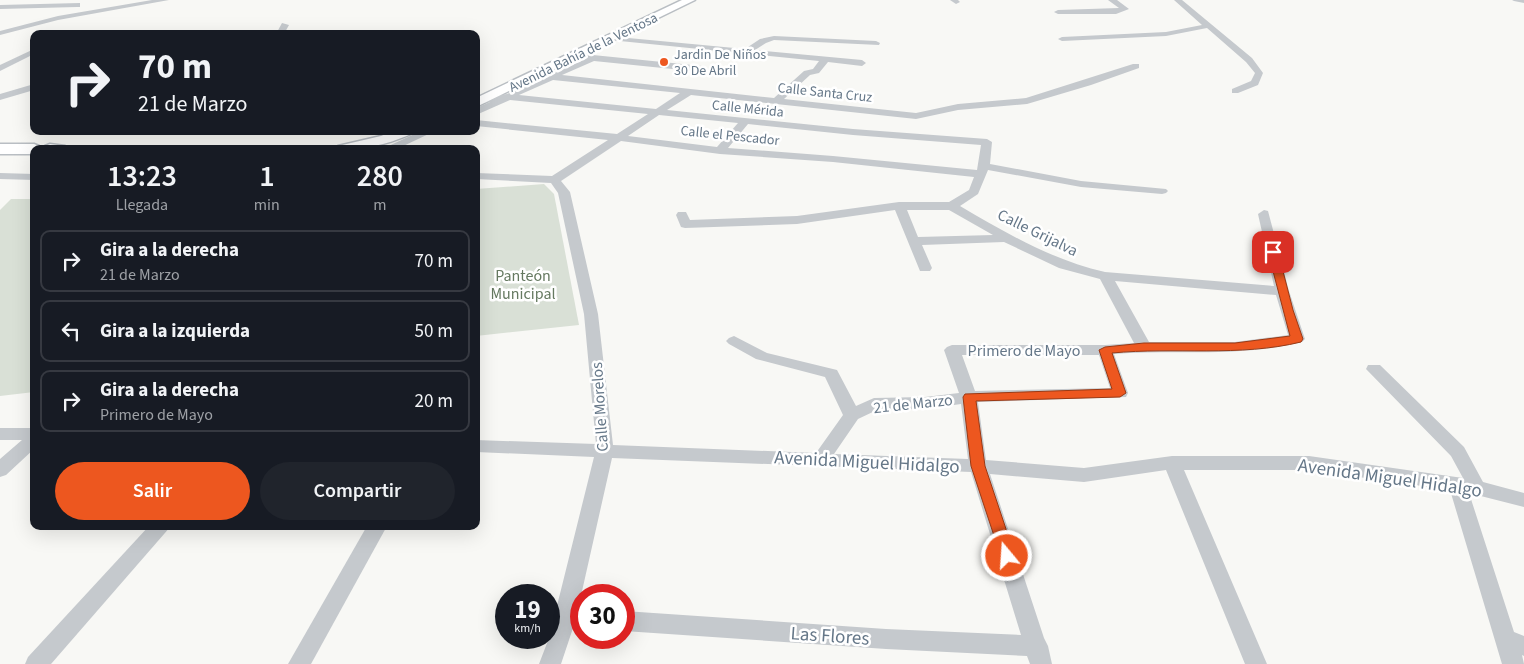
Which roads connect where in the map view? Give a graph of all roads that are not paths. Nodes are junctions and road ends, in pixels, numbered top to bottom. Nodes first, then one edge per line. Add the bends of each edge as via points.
1 (43, 0) edge
2 (165, 0) edge
3 (690, 0) edge
4 (1112, 0) edge
5 (1178, 0) edge
6 (1516, 0) edge
7 (1524, 1) edge
8 (77, 5) dead end
9 (3, 7) edge
10 (1058, 12) dead end
11 (285, 25) dead end
12 (1207, 26) junction
13 (282, 30) edge
14 (0, 33) edge
15 (610, 38) junction
16 (1062, 39) dead end
17 (876, 43) dead end
18 (30, 51) edge
19 (30, 52) edge
20 (746, 52) junction
21 (573, 56) junction
22 (0, 58) edge
23 (591, 59) junction
24 (825, 60) junction
25 (862, 63) dead end
26 (1136, 66) dead end
27 (0, 68) edge
28 (702, 69) dead end
29 (552, 77) junction
30 (30, 87) edge
31 (1235, 90) dead end
32 (690, 91) junction
33 (0, 97) edge
34 (507, 97) junction
35 (480, 101) edge
36 (776, 101) junction
37 (480, 110) edge
38 (658, 113) junction
39 (745, 122) junction
40 (480, 123) edge
41 (397, 135) edge
42 (420, 135) edge
43 (621, 138) junction
44 (369, 145) edge
45 (397, 145) edge
46 (30, 149) edge
47 (0, 150) edge
48 (720, 150) junction
49 (983, 170) junction
50 (0, 176) edge
51 (480, 176) edge
52 (30, 177) edge
53 (554, 180) junction
54 (1162, 191) dead end
55 (899, 206) junction
56 (951, 206) junction
57 (1264, 214) dead end
58 (682, 215) dead end
59 (1006, 237) junction
60 (913, 241) junction
61 (925, 268) dead end
62 (1105, 276) junction
63 (1282, 290) junction
64 (734, 342) dead end
65 (1144, 346) junction
66 (1105, 350) junction
67 (1374, 369) dead end
68 (969, 397) junction
69 (852, 416) junction
70 (0, 434) edge
71 (30, 434) edge
72 (30, 443) edge
73 (480, 446) edge
74 (605, 450) junction
75 (821, 459) junction
76 (1172, 463) junction
77 (978, 466) junction
78 (0, 470) edge
79 (1457, 484) junction
80 (1477, 487) junction
81 (1524, 500) edge
82 (157, 530) edge
83 (375, 530) edge
84 (579, 584) edge
85 (635, 622) edge
86 (570, 624) edge
87 (1515, 643) edge
88 (1039, 655) edge
89 (36, 664) edge
90 (298, 664) edge
91 (550, 664) edge
92 (1256, 664) edge
93 (1513, 664) edge

1 - 9 street
2 - 14 street via 58,18
3 - 15 main road, Avenida Bahía de la Ventosa
4 - 10 street via 1125,9 1116,12
5 - 12 street
6 - 7 street
8 - 9 street
11 - 13 street
12 - 16 street via 1155,35
12 - 31 street via 1249,60 1259,74 1255,82
15 - 20 street
15 - 21 main road, Avenida Bahía de la Ventosa
17 - 20 street via 774,38
18 - 22 street
19 - 27 street
20 - 24 street
21 - 23 street
21 - 35 main road, Avenida Bahía de la Ventosa
23 - 28 street
23 - 29 street
24 - 25 street
24 - 36 street via 816,71 807,73
26 - 36 street, Calle Santa Cruz via 1027,100 958,107 916,116
29 - 32 street, Calle Santa Cruz
29 - 34 street
30 - 33 street
32 - 36 street, Calle Santa Cruz
32 - 38 street
34 - 35 street
34 - 37 street
34 - 38 street, Calle Mérida
38 - 39 street, Calle Mérida
38 - 43 street
39 - 48 street
39 - 49 street, Calle Mérida via 987,142
40 - 43 street, Calle el Pescador
41 - 44 main road
42 - 45 street
43 - 48 street, Calle el Pescador
43 - 53 street
46 - 47 main road
48 - 49 street, Calle el Pescador
49 - 54 street, Calle el Pescador
49 - 56 street via 974,192
50 - 52 street
51 - 53 street
53 - 74 street, Calle Morelos via 564,192 591,314
55 - 56 street
55 - 58 street via 797,220 686,224
55 - 60 street
56 - 59 street, Calle Grijalva
57 - 63 street, Primero de Mayo
59 - 60 street
59 - 62 street, Calle Grijalva via 1030,251 1079,271
60 - 61 street
62 - 63 street, Calle Grijalva
62 - 65 street
63 - 65 street, Primero de Mayo via 1297,339 1235,347
64 - 69 street via 762,356 830,374
65 - 66 street, Primero de Mayo
66 - 68 street, 21 de Marzo via 1120,393
66 - 68 street, Primero de Mayo via 952,350
67 - 80 street via 1458,452
68 - 69 street, 21 de Marzo via 925,403 874,404
68 - 77 street
69 - 75 street, 21 de Marzo
70 - 71 street
72 - 78 street
73 - 74 street, Avenida Miguel Hidalgo
74 - 75 street, Avenida Miguel Hidalgo
74 - 84 street, Calle Morelos
75 - 77 street, Avenida Miguel Hidalgo
76 - 77 street, Avenida Miguel Hidalgo via 1084,475
76 - 79 street, Avenida Miguel Hidalgo via 1309,463
76 - 92 street
77 - 88 street
79 - 80 street, Avenida Miguel Hidalgo
79 - 87 street
80 - 81 street, Avenida Miguel Hidalgo
82 - 89 street
83 - 90 street
85 - 88 street, Las Flores via 886,639
86 - 91 street, Calle Morelos
87 - 93 street

